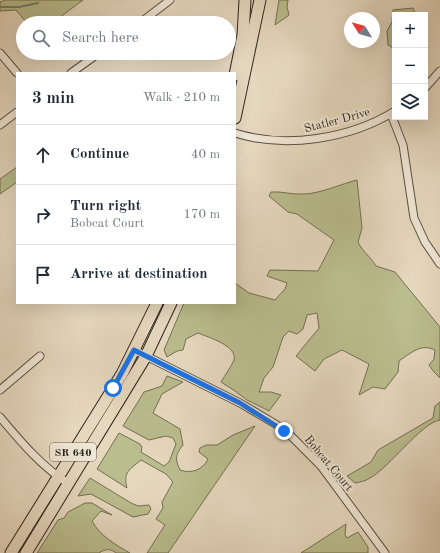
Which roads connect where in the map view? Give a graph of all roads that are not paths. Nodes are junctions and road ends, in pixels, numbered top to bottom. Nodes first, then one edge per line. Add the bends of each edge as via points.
1 (170, 0) edge
2 (245, 0) edge
3 (260, 0) edge
4 (149, 16) edge
5 (0, 53) edge
6 (89, 60) edge
7 (440, 71) edge
8 (16, 72) edge
9 (72, 72) edge
10 (236, 72) edge
11 (428, 85) edge
12 (392, 112) edge
13 (16, 113) edge
14 (236, 113) edge
15 (395, 120) edge
16 (0, 125) edge
17 (236, 133) edge
18 (440, 264) edge
19 (157, 304) edge
20 (171, 304) edge
21 (134, 350) junction
22 (40, 356) dead end
23 (146, 356) junction
24 (0, 390) edge
25 (0, 417) edge
26 (58, 477) junction
27 (69, 484) junction
28 (11, 553) edge
29 (26, 553) edge
30 (385, 553) edge

1 - 4 street
2 - 10 main road via 243,35
3 - 14 main road
5 - 8 street
6 - 9 street
7 - 11 street
12 - 17 street, Statler Drive via 347,130 310,140 275,141
13 - 16 street
15 - 18 street via 403,145 414,218 425,242
19 - 21 main road, SR 640
20 - 23 main road, SR 640
21 - 23 street, Bobcat Court
21 - 26 main road, SR 640
22 - 24 street
23 - 27 main road, SR 640
23 - 30 street, Bobcat Court via 240,403 291,436 321,466
25 - 26 street via 34,456
26 - 27 street
26 - 28 main road, SR 640
27 - 29 main road, SR 640

